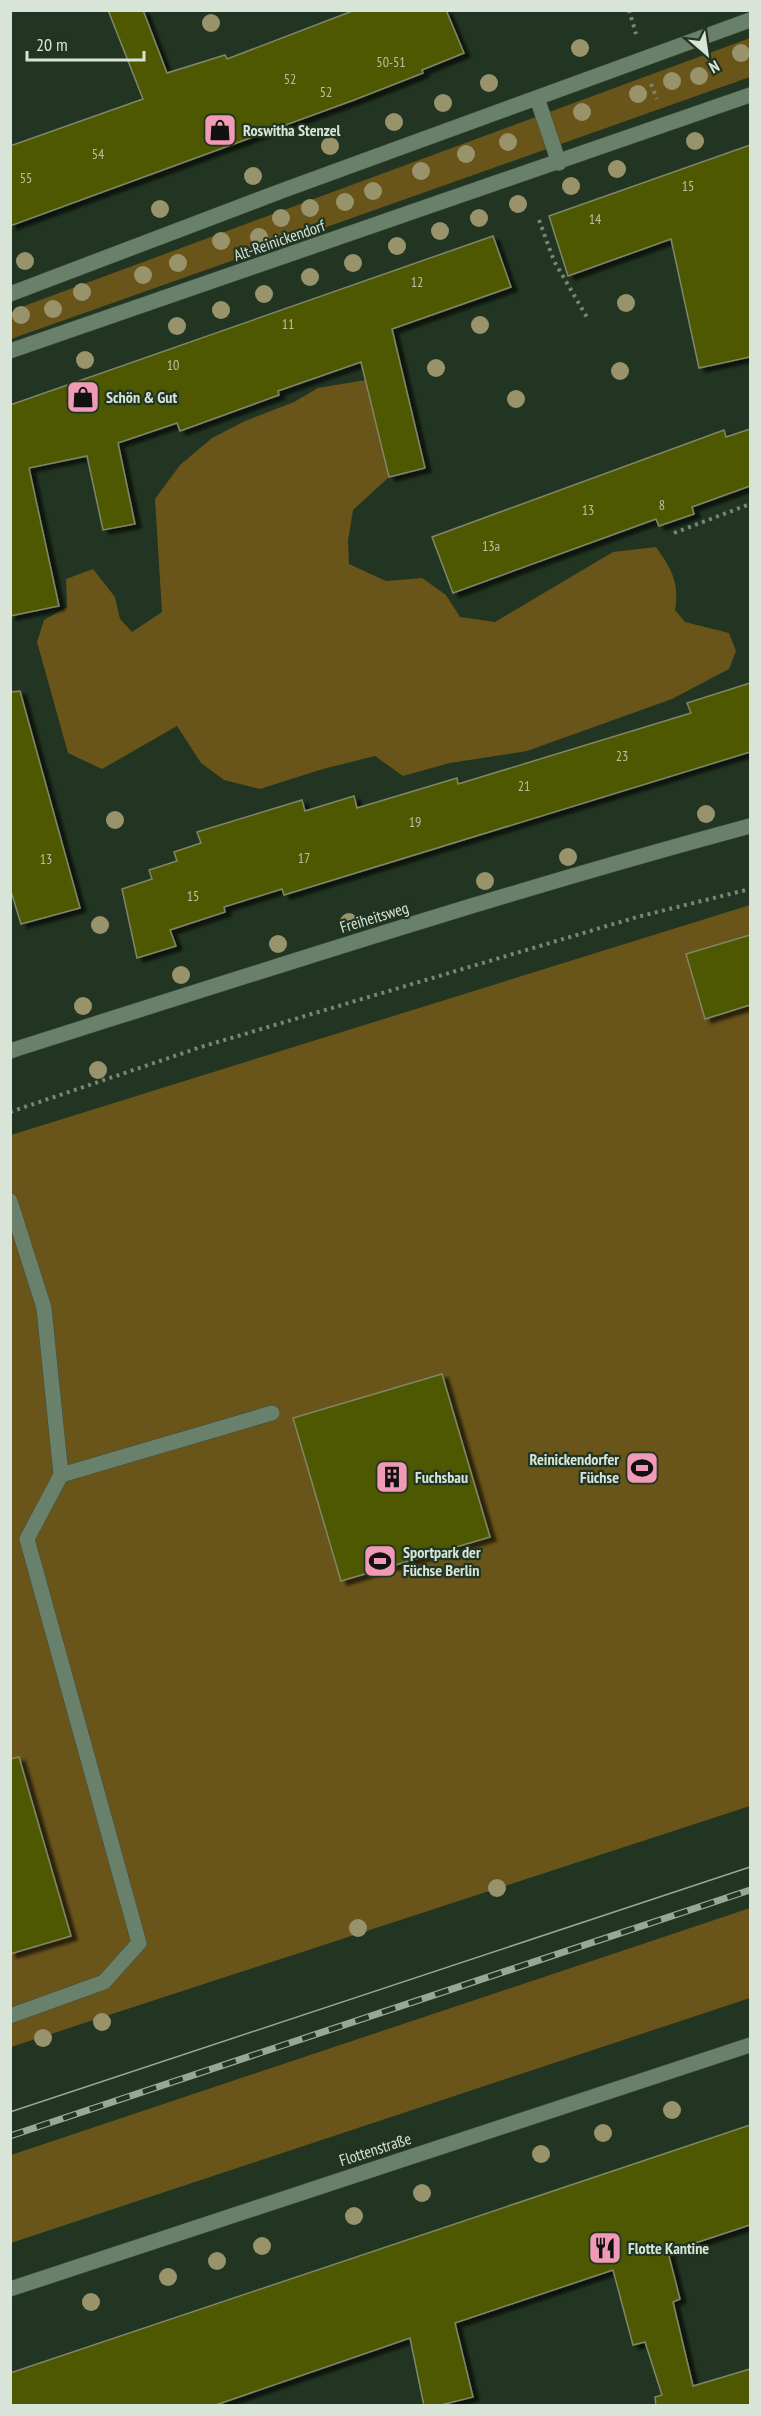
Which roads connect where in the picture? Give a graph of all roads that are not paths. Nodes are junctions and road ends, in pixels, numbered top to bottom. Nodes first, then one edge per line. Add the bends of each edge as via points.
1 (750, 20) edge
2 (750, 95) edge
3 (537, 98) junction
4 (560, 163) junction
5 (10, 294) edge
6 (10, 351) edge
7 (750, 826) edge
8 (10, 1051) edge
9 (10, 1201) edge
10 (272, 1413) dead end
11 (61, 1476) junction
12 (10, 2016) edge
13 (750, 2045) edge
14 (10, 2289) edge

1 - 3 street
2 - 4 street, Alt-Reinickendorf
3 - 4 street
3 - 5 street
4 - 6 street, Alt-Reinickendorf
7 - 8 street, Freiheitsweg via 584,872
9 - 11 street via 44,1308
10 - 11 street
11 - 12 street via 27,1539 139,1943 104,1982
13 - 14 street, Flottenstraße

